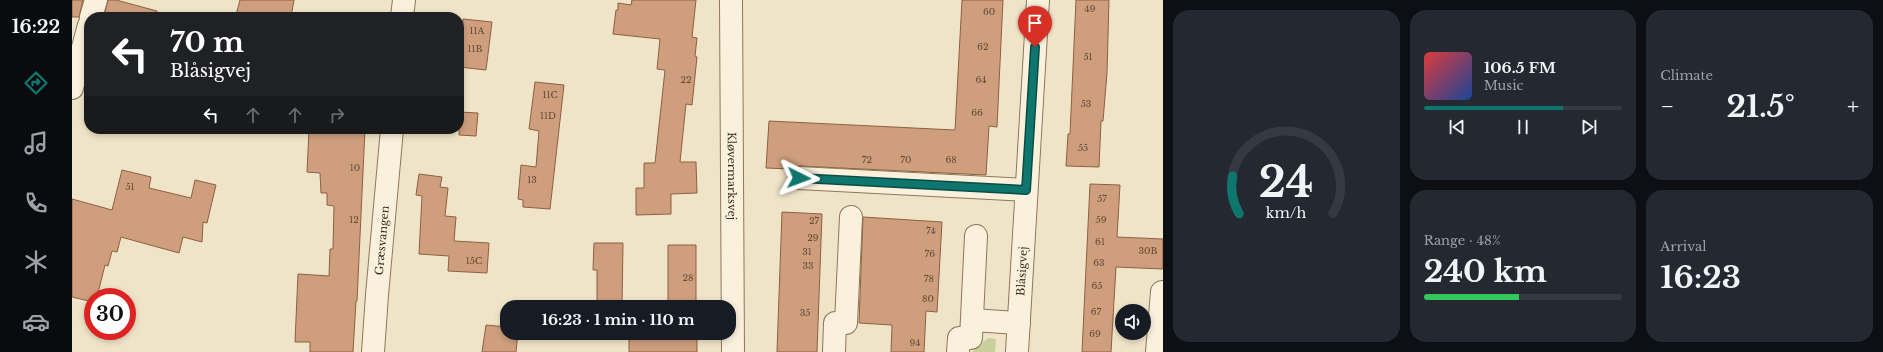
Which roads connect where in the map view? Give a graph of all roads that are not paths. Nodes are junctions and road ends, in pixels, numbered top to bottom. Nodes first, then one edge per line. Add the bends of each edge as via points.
1 (96, 0) edge
2 (404, 0) edge
3 (731, 0) edge
4 (1038, 0) edge
5 (92, 12) edge
6 (403, 12) edge
7 (84, 42) edge
8 (73, 80) edge
9 (392, 134) edge
10 (799, 178) dead end
11 (1026, 190) junction
12 (851, 218) dead end
13 (976, 236) dead end
14 (1162, 292) dead end
15 (972, 320) junction
16 (1018, 323) junction
17 (374, 352) edge
18 (733, 352) edge
19 (834, 352) edge
20 (958, 352) edge
21 (1017, 352) edge
22 (1157, 352) edge

1 - 5 street
2 - 6 street
3 - 18 street, Kløvermarksvej
4 - 11 street, Blåsigvej
7 - 8 street
9 - 17 street, Græsvangen
10 - 11 street
11 - 16 street, Blåsigvej
12 - 19 street via 846,323 835,323
13 - 15 street
14 - 22 street
15 - 16 street
15 - 20 street via 971,338 959,338
16 - 21 street, Blåsigvej

